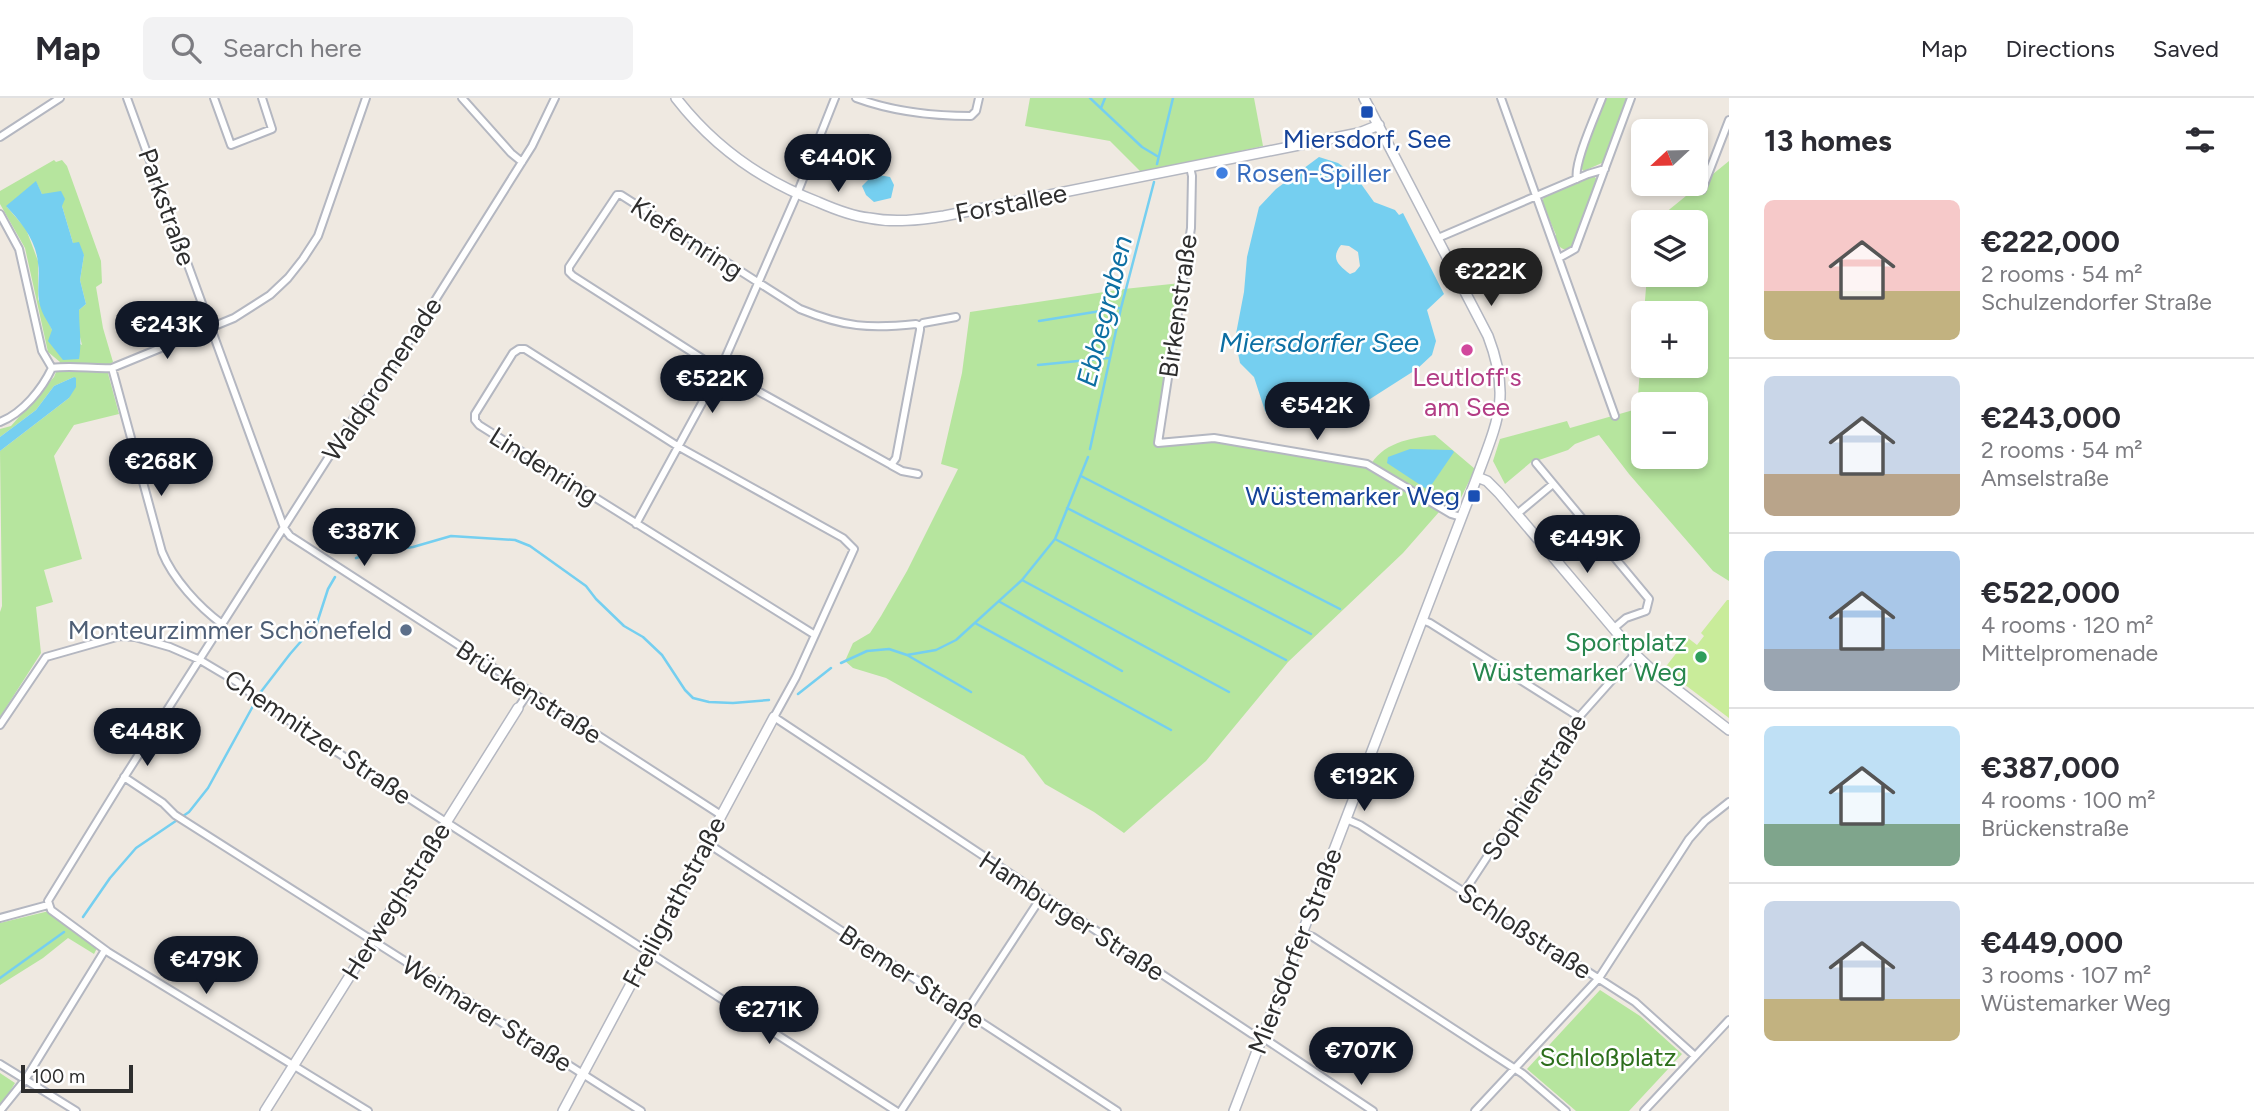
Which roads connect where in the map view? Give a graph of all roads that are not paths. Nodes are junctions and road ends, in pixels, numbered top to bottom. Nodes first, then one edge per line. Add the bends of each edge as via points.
1 (60, 98) edge
2 (127, 98) edge
3 (214, 98) edge
4 (262, 98) edge
5 (366, 98) edge
6 (462, 98) edge
7 (555, 98) edge
8 (676, 98) edge
9 (835, 98) edge
10 (856, 98) edge
11 (979, 98) edge
12 (1364, 98) edge
13 (1501, 98) edge
14 (1602, 98) edge
15 (1631, 98) edge
16 (1729, 120) edge
17 (1379, 125) junction
18 (0, 136) edge
19 (522, 162) junction
20 (1190, 167) junction
21 (1605, 169) junction
22 (1708, 174) edge
23 (1577, 179) junction
24 (797, 194) junction
25 (1536, 196) junction
26 (0, 214) edge
27 (1438, 239) junction
28 (1559, 258) junction
29 (759, 283) junction
30 (956, 317) dead end
31 (919, 326) junction
32 (211, 328) junction
33 (52, 368) junction
34 (112, 368) junction
35 (720, 370) junction
36 (1615, 416) dead end
37 (0, 422) edge
38 (679, 446) junction
39 (1536, 463) dead end
40 (891, 465) junction
41 (918, 474) dead end
42 (1477, 477) junction
43 (1553, 484) junction
44 (1517, 514) junction
45 (1461, 517) junction
46 (636, 524) junction
47 (284, 528) junction
48 (1422, 620) junction
49 (222, 624) junction
50 (1613, 629) junction
51 (814, 635) junction
52 (1635, 654) junction
53 (200, 660) junction
54 (528, 692) junction
55 (786, 694) joint
56 (518, 708) joint
57 (774, 717) junction
58 (1578, 717) junction
59 (0, 725) edge
60 (1729, 730) edge
61 (124, 777) junction
62 (1729, 802) edge
63 (721, 815) junction
64 (1346, 818) junction
65 (445, 822) junction
66 (706, 843) junction
67 (1464, 892) junction
68 (1042, 896) junction
69 (48, 905) junction
70 (0, 918) edge
71 (1302, 933) junction
72 (370, 941) junction
73 (105, 950) junction
74 (648, 953) junction
75 (1599, 978) junction
76 (966, 1012) junction
77 (1729, 1020) edge
78 (1262, 1038) junction
79 (1695, 1056) junction
80 (0, 1064) edge
81 (293, 1065) junction
82 (1514, 1069) junction
83 (583, 1073) junction
84 (25, 1080) junction
85 (0, 1111) edge
86 (76, 1111) edge
87 (265, 1111) edge
88 (369, 1111) edge
89 (563, 1111) edge
90 (641, 1111) edge
91 (898, 1111) edge
92 (1117, 1111) edge
93 (1234, 1111) edge
94 (1373, 1111) edge
95 (1475, 1111) edge
96 (1566, 1111) edge
97 (1644, 1111) edge

1 - 18 street
2 - 32 street, Parkstraße
3 - 4 street via 232,145 272,129
5 - 32 street via 311,249 270,295
6 - 19 street
7 - 19 street, Waldpromenade
8 - 24 street, Forstallee via 721,147 766,179
9 - 24 street
10 - 11 street via 908,113 946,116 975,115
12 - 17 street, Miersdorfer Straße
13 - 25 street
14 - 23 street via 1579,159
15 - 21 street
16 - 22 street
17 - 20 street, Forstallee
17 - 27 street, Miersdorfer Straße
19 - 47 street, Waldpromenade
20 - 24 street, Forstallee via 915,220 866,218
20 - 45 street, Birkenstraße via 1191,228 1158,443 1214,438 1367,464
21 - 23 street
21 - 28 street via 1576,249
23 - 25 street
24 - 29 street
25 - 27 street
25 - 28 street
26 - 33 street via 19,249 42,351
27 - 42 street, Miersdorfer Straße via 1483,325 1499,369 1499,410
28 - 36 street
29 - 31 street, Kiefernring via 800,309 836,323 876,328
29 - 35 street
29 - 35 street, Kiefernring via 621,195 614,197 569,267 573,276
30 - 31 street, Kiefernring
31 - 40 street via 906,411
32 - 34 street
32 - 47 street, Parkstraße
33 - 34 street
33 - 37 street via 22,408
34 - 49 street via 168,566
35 - 38 street
35 - 40 street, Kiefernring
38 - 46 street
38 - 46 street, Lindenring via 525,349 513,353 475,414 479,425
38 - 51 street, Lindenring via 854,549
39 - 43 street
40 - 41 street, Kiefernring
42 - 44 street via 1492,485
42 - 45 street, Miersdorfer Straße
43 - 44 street
43 - 50 street via 1650,599 1646,611
44 - 50 street
45 - 48 street, Miersdorfer Straße
46 - 51 street, Lindenring
47 - 49 street, Waldpromenade
47 - 54 street, Brückenstraße
48 - 58 street
48 - 64 street, Miersdorfer Straße
49 - 53 street, Waldpromenade
50 - 52 street
51 - 55 street, Lindenring
52 - 58 street, Sophienstraße
52 - 60 street
53 - 59 street, Chemnitzer Straße via 127,636 58,653 46,657
53 - 61 street, Waldpromenade
53 - 65 street, Chemnitzer Straße
54 - 56 street, Herweghstraße
54 - 63 street, Brückenstraße
55 - 57 street, Freiligrathstraße
56 - 65 street, Herweghstraße
57 - 63 street, Freiligrathstraße
57 - 68 street, Hamburger Straße
58 - 67 street, Sophienstraße
61 - 69 street, Waldpromenade
61 - 72 street, Weimarer Straße via 188,824
62 - 75 street via 1689,839
63 - 66 street, Freiligrathstraße
64 - 67 street, Schloßstraße
64 - 71 street, Miersdorfer Straße
65 - 72 street, Herweghstraße
65 - 74 street, Chemnitzer Straße
66 - 74 street, Freiligrathstraße
66 - 76 street, Bremer Straße
67 - 75 street, Schloßstraße
68 - 76 street
68 - 78 street, Hamburger Straße
69 - 70 street
69 - 73 street
71 - 78 street, Miersdorfer Straße
71 - 82 street
72 - 81 street, Herweghstraße
72 - 83 street, Weimarer Straße
73 - 81 street
73 - 84 street
74 - 83 street, Freiligrathstraße
74 - 91 street, Chemnitzer Straße
75 - 79 street, Schloßstraße via 1647,1011
75 - 82 street
76 - 91 street
76 - 92 street, Bremer Straße
77 - 79 street
78 - 93 street, Miersdorfer Straße
78 - 94 street, Hamburger Straße
79 - 97 street
80 - 84 street
81 - 87 street, Herweghstraße
81 - 88 street
82 - 95 street
82 - 96 street
83 - 89 street, Freiligrathstraße
83 - 90 street, Weimarer Straße
84 - 85 street
84 - 86 street

